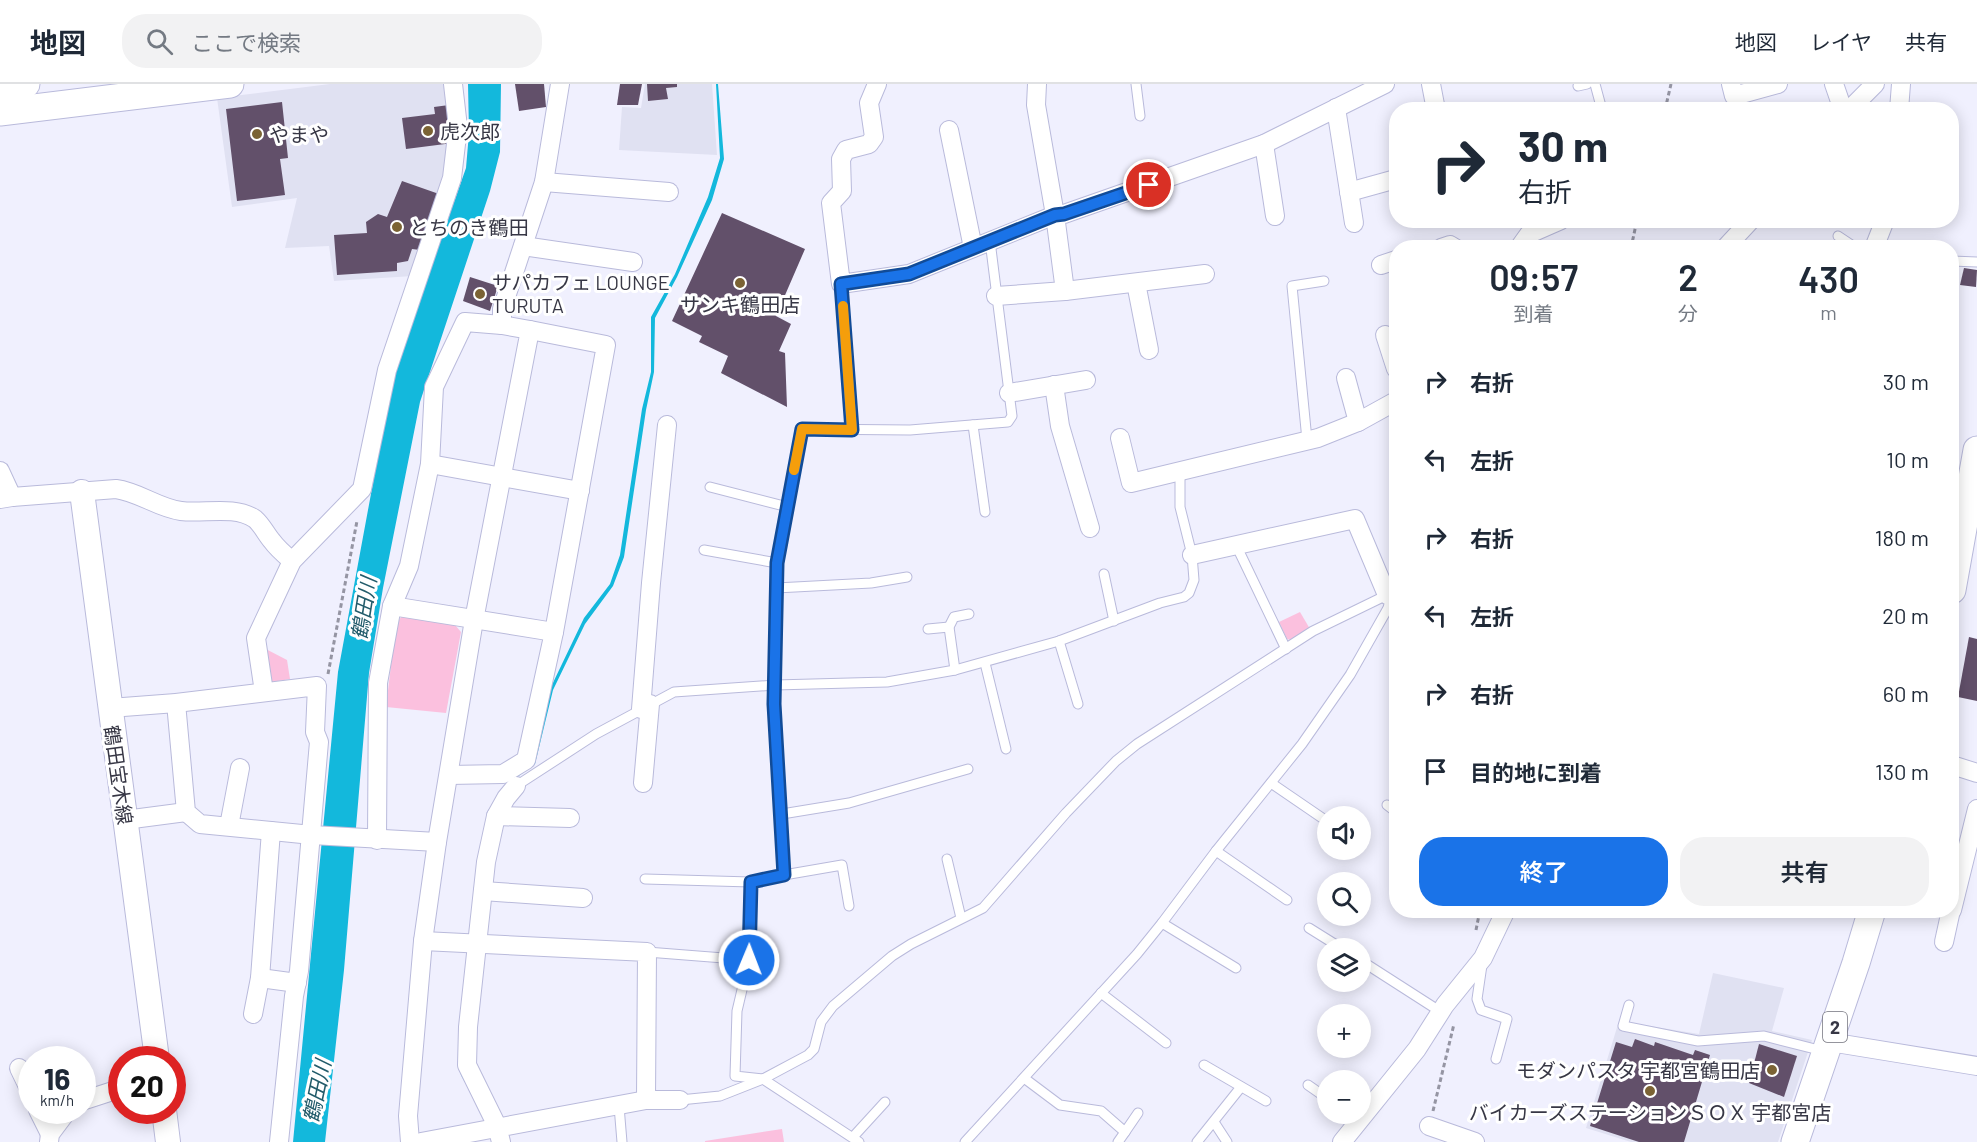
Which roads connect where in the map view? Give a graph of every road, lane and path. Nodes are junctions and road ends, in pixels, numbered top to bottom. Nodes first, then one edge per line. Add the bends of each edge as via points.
1 (230, 84) edge
2 (453, 84) edge
3 (560, 84) edge
4 (877, 84) edge
5 (1038, 84) edge
6 (1136, 84) edge
7 (1385, 84) edge
8 (1431, 84) edge
9 (1595, 84) edge
10 (1671, 84) edge
11 (1778, 84) edge
12 (1834, 84) edge
13 (1875, 84) edge
14 (1901, 84) edge
15 (0, 87) edge
16 (28, 92) edge
17 (1733, 96) edge
18 (1434, 102) edge
19 (1600, 102) edge
20 (1667, 102) edge
21 (1840, 102) edge
22 (1858, 102) edge
23 (1900, 102) edge
24 (1336, 108) junction
25 (0, 112) edge
26 (1140, 116) dead end
27 (949, 130) dead end
28 (1263, 144) junction
29 (1389, 181) edge
30 (544, 182) junction
31 (669, 192) dead end
32 (1349, 192) junction
33 (1055, 215) junction
34 (1275, 216) dead end
35 (1354, 223) dead end
36 (1543, 228) edge
37 (1744, 228) edge
38 (1838, 236) dead end
39 (1524, 240) edge
40 (1732, 240) edge
41 (1844, 240) edge
42 (981, 245) junction
43 (523, 246) junction
44 (1959, 261) edge
45 (633, 262) dead end
46 (1977, 262) edge
47 (1205, 274) dead end
48 (1324, 281) dead end
49 (1136, 283) junction
50 (841, 284) junction
51 (1065, 291) junction
52 (996, 296) junction
53 (502, 325) junction
54 (530, 330) junction
55 (1385, 335) dead end
56 (1389, 347) edge
57 (1149, 350) dead end
58 (1346, 378) dead end
59 (1086, 380) dead end
60 (1054, 385) junction
61 (1009, 393) junction
62 (1389, 405) edge
63 (1358, 422) junction
64 (668, 425) dead end
65 (973, 425) junction
66 (852, 430) junction
67 (1120, 438) dead end
68 (1307, 441) junction
69 (1977, 450) edge
70 (430, 464) junction
71 (0, 471) edge
72 (1180, 471) junction
73 (502, 478) junction
74 (710, 488) dead end
75 (362, 489) junction
76 (580, 491) junction
77 (82, 492) junction
78 (6, 498) edge
79 (788, 507) junction
80 (985, 512) dead end
81 (1090, 528) dead end
82 (1236, 545) junction
83 (704, 550) dead end
84 (1959, 551) edge
85 (1192, 555) junction
86 (292, 561) junction
87 (777, 563) junction
88 (1104, 574) dead end
89 (907, 577) dead end
90 (776, 588) junction
91 (1389, 588) edge
92 (1389, 595) edge
93 (392, 606) junction
94 (1389, 608) edge
95 (969, 614) dead end
96 (474, 620) junction
97 (1114, 621) junction
98 (949, 627) junction
99 (928, 629) dead end
100 (554, 632) junction
101 (1059, 641) junction
102 (1286, 649) junction
103 (985, 663) junction
104 (955, 670) junction
105 (328, 676) dead end
106 (775, 685) junction
107 (264, 692) junction
108 (176, 703) junction
109 (1078, 704) dead end
110 (645, 707) junction
111 (110, 708) junction
112 (1006, 749) dead end
113 (1959, 767) edge
114 (240, 768) dead end
115 (968, 769) dead end
116 (1977, 773) edge
117 (449, 775) junction
118 (643, 783) dead end
119 (1271, 783) junction
120 (516, 786) joint
121 (1977, 809) edge
122 (186, 812) junction
123 (782, 814) junction
124 (1317, 814) edge
125 (496, 816) junction
126 (570, 818) dead end
127 (125, 820) junction
128 (229, 826) junction
129 (271, 831) junction
130 (312, 835) junction
131 (377, 840) junction
132 (437, 842) junction
133 (1216, 851) junction
134 (947, 859) dead end
135 (784, 875) junction
136 (645, 879) dead end
137 (751, 882) junction
138 (1959, 882) edge
139 (483, 891) junction
140 (583, 898) dead end
141 (1287, 900) dead end
142 (849, 906) dead end
143 (961, 918) junction
144 (1502, 918) edge
145 (1869, 918) edge
146 (1950, 918) edge
147 (1162, 923) junction
148 (1310, 928) dead end
149 (1326, 938) edge
150 (423, 941) junction
151 (478, 942) junction
152 (1944, 942) dead end
153 (646, 952) junction
154 (1483, 958) junction
155 (749, 960) junction
156 (1371, 967) edge
157 (1236, 968) dead end
158 (260, 978) junction
159 (297, 983) junction
160 (1101, 993) junction
161 (1629, 1005) dead end
162 (1441, 1012) junction
163 (253, 1014) dead end
164 (1166, 1043) dead end
165 (155, 1046) edge
166 (1828, 1047) junction
167 (1496, 1059) dead end
168 (1204, 1065) dead end
169 (1977, 1066) edge
170 (1024, 1078) junction
171 (763, 1079) junction
172 (1308, 1085) dead end
173 (1241, 1087) junction
174 (1317, 1091) edge
175 (646, 1100) junction
176 (680, 1100) joint
177 (1266, 1101) dead end
178 (885, 1102) dead end
179 (619, 1106) junction
180 (1138, 1113) dead end
181 (1214, 1122) junction
182 (44, 1124) edge
183 (58, 1124) edge
184 (166, 1124) edge
185 (1429, 1126) dead end
186 (1125, 1132) junction
187 (499, 1134) edge
188 (49, 1138) edge
189 (856, 1140) edge
190 (168, 1142) edge
191 (279, 1142) edge
192 (410, 1142) edge
193 (420, 1142) edge
194 (622, 1142) edge
195 (965, 1142) edge
196 (1118, 1142) edge
197 (1197, 1142) edge
198 (1227, 1142) edge
199 (1342, 1142) edge
200 (1475, 1142) edge
201 (1795, 1142) edge

1 - 16 main road
2 - 75 street via 458,127 452,178 387,370
3 - 30 street
4 - 50 street via 869,103 874,136 869,144 846,150 841,159 842,192 831,203
5 - 33 street via 1036,105
6 - 26 lane
7 - 24 street
8 - 18 street
9 - 19 lane
10 - 20 path
11 - 17 street
12 - 21 street
13 - 22 street
14 - 23 street
15 - 16 main road
16 - 25 main road
24 - 28 street
24 - 32 street
27 - 42 street
28 - 33 street
28 - 34 street
29 - 32 street
30 - 31 street
30 - 43 street
32 - 35 street
33 - 42 street
33 - 51 street
36 - 39 street
37 - 40 street
38 - 41 lane
42 - 50 street via 909,274
42 - 52 lane
43 - 45 street
43 - 53 street via 502,309
44 - 46 lane
47 - 49 street
48 - 68 lane via 1292,286
49 - 51 street
49 - 57 street
50 - 66 lane
51 - 52 street
52 - 61 lane
53 - 54 street
53 - 70 street via 465,322 434,387
54 - 73 street
54 - 76 street via 606,345
55 - 56 street
58 - 63 street
59 - 60 street
60 - 61 street
60 - 81 street via 1060,426
61 - 65 lane via 1012,416 1008,422
62 - 63 street
63 - 68 street
64 - 110 street via 651,583
65 - 66 lane
65 - 80 lane
66 - 79 lane via 802,429
67 - 72 street via 1131,483
68 - 72 street
69 - 84 main road
70 - 73 street
70 - 93 street via 409,566
71 - 78 street
72 - 85 lane via 1180,507
73 - 76 street
73 - 96 street
74 - 79 lane
75 - 86 street
75 - 105 path
76 - 100 street
77 - 78 street
77 - 86 street via 128,490 181,511 245,514 256,520
77 - 111 street, 鶴田宝木線
79 - 87 lane
82 - 85 street
82 - 91 street via 1355,519
82 - 102 lane
83 - 87 lane
85 - 97 lane via 1194,580 1189,593
86 - 107 street via 256,638
87 - 90 lane
88 - 97 lane
89 - 90 lane
90 - 106 lane
92 - 102 lane via 1312,632
93 - 96 street
93 - 131 street via 378,683
94 - 119 lane via 1350,675
95 - 98 lane via 954,617
96 - 100 street
96 - 117 street
97 - 101 lane
98 - 99 lane
98 - 104 lane
100 - 117 street via 526,760 503,774
101 - 103 lane
101 - 109 lane
102 - 143 lane via 1171,721 1116,761 982,908
103 - 104 lane
103 - 112 lane
104 - 106 lane via 887,682
106 - 110 lane via 674,692
106 - 123 lane
107 - 108 street
107 - 130 street via 317,686 315,732 320,742
108 - 111 street
108 - 122 street
110 - 118 street
110 - 120 lane
111 - 127 street, 鶴田宝木線
113 - 116 street
114 - 128 street
115 - 123 lane via 849,803
117 - 132 street
119 - 124 lane
119 - 133 lane
120 - 125 street
121 - 138 street
122 - 127 street
122 - 128 street via 200,824
123 - 135 lane
125 - 126 street
125 - 139 street
127 - 165 street, 鶴田宝木線
128 - 129 street
129 - 130 street
129 - 158 street
130 - 131 street
130 - 159 street
131 - 132 street
132 - 150 street
133 - 141 lane
133 - 147 lane
134 - 143 lane
135 - 137 lane
135 - 142 lane via 842,865
136 - 137 lane
137 - 155 lane
139 - 140 street
139 - 151 street
143 - 171 lane via 891,956 833,1006 821,1022 814,1049 808,1055
144 - 154 street
145 - 166 main road, 2
146 - 152 street
147 - 157 lane
147 - 160 lane
148 - 149 lane
150 - 151 street
150 - 192 street via 408,1116
151 - 153 street
151 - 187 street via 467,1065
153 - 155 lane
153 - 175 street
154 - 162 street
154 - 167 lane via 1477,999 1481,1010 1507,1019
155 - 171 lane via 737,1011 735,1076
156 - 162 lane
158 - 159 street
158 - 163 street
159 - 191 street
160 - 164 lane
160 - 170 lane
161 - 166 lane via 1623,1026 1698,1041 1764,1036
162 - 199 street via 1417,1049 1356,1119
166 - 169 street
166 - 201 main road, 2
168 - 173 lane
170 - 186 lane via 1060,1105 1101,1111
170 - 195 lane
171 - 176 lane via 720,1095
171 - 189 lane
172 - 174 lane
173 - 177 lane
173 - 181 lane
175 - 176 street
175 - 179 street
178 - 189 lane
179 - 187 street
179 - 194 lane
180 - 186 lane
181 - 197 lane
181 - 198 lane
182 - 188 street
183 - 188 street
184 - 190 street
185 - 200 street
186 - 196 lane
187 - 193 street

